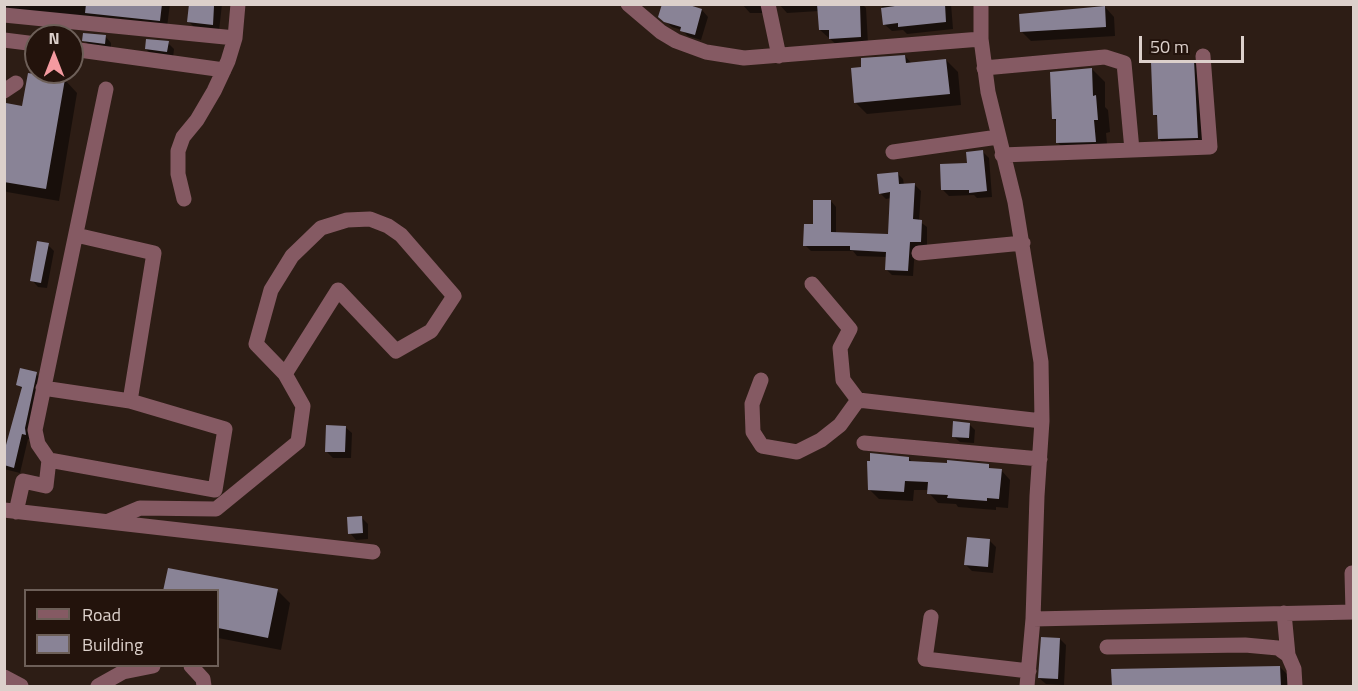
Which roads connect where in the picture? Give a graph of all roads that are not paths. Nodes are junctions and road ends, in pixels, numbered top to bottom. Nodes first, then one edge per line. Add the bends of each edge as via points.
1 (628, 4) edge
2 (768, 4) edge
3 (981, 4) edge
4 (237, 5) edge
5 (4, 15) edge
6 (234, 38) junction
7 (981, 39) junction
8 (4, 40) edge
9 (24, 42) edge
10 (84, 51) edge
11 (779, 56) junction
12 (1203, 56) dead end
13 (984, 68) junction
14 (224, 70) junction
15 (106, 89) dead end
16 (998, 136) junction
17 (1132, 150) junction
18 (893, 152) dead end
19 (1002, 155) junction
20 (184, 199) dead end
21 (76, 236) junction
22 (1023, 243) junction
23 (919, 253) dead end
24 (812, 284) dead end
25 (285, 374) junction
26 (761, 380) dead end
27 (43, 388) junction
28 (858, 400) junction
29 (130, 401) junction
30 (1042, 421) junction
31 (864, 443) dead end
32 (1040, 459) junction
33 (49, 460) junction
34 (10, 511) edge
35 (106, 522) junction
36 (373, 552) dead end
37 (1353, 573) edge
38 (1353, 612) edge
39 (1284, 613) junction
40 (931, 617) dead end
41 (1034, 619) junction
42 (1107, 647) dead end
43 (1288, 655) junction
44 (148, 667) edge
45 (192, 667) edge
46 (4, 677) edge
47 (1028, 679) edge
48 (21, 687) edge
49 (98, 687) edge
50 (204, 687) edge
51 (1295, 687) edge

1 - 11 street via 661,32 706,52 744,58
2 - 11 street
3 - 7 street
4 - 6 street
5 - 6 street
6 - 14 street
7 - 11 street
7 - 13 street
8 - 9 street
10 - 14 street
12 - 17 street via 1209,147
13 - 16 street
13 - 17 street via 1105,57 1124,63
14 - 20 street via 178,151
15 - 21 street
16 - 18 street
16 - 19 street
17 - 19 street
19 - 22 street
21 - 27 street
21 - 29 street via 154,253
22 - 23 street
22 - 30 street via 1041,362
24 - 28 street via 850,329 840,348 843,380
25 - 25 street via 256,344 271,290 292,256 321,228 347,220 370,219 388,226 454,296 431,331 396,351 338,290
25 - 35 street via 303,406 298,442 216,509 140,508
26 - 28 street via 752,404 753,432 762,446 797,452 840,425
27 - 29 street
27 - 33 street via 36,429 38,444
28 - 30 street
29 - 33 street via 225,429 215,490
30 - 32 street
31 - 32 street
32 - 41 street
33 - 34 street via 46,486 22,481
34 - 35 street
35 - 36 street
37 - 38 street
38 - 39 street
39 - 41 street
39 - 43 street
40 - 47 street via 925,659
41 - 47 street
42 - 43 street via 1266,646
43 - 51 street
44 - 49 street via 123,672
45 - 50 street via 203,679
46 - 48 street

